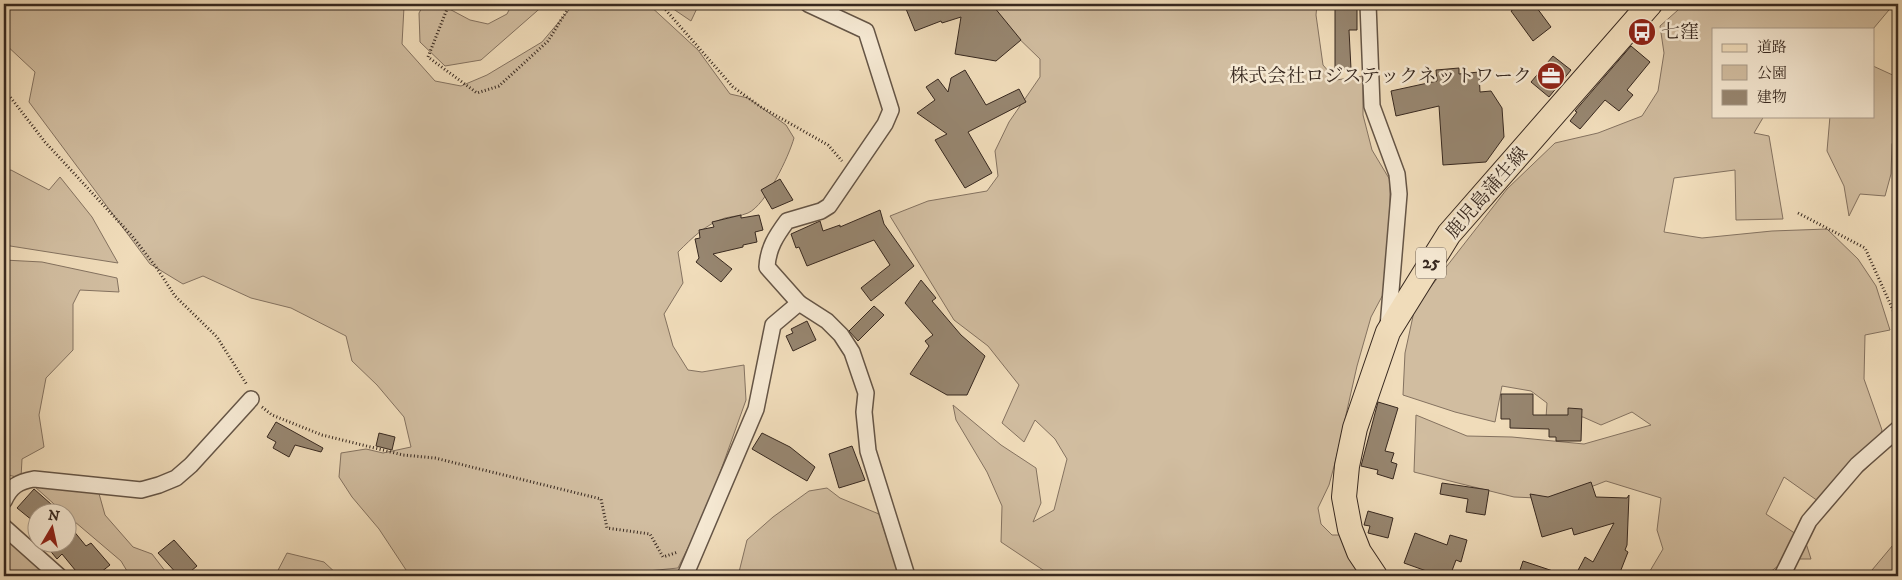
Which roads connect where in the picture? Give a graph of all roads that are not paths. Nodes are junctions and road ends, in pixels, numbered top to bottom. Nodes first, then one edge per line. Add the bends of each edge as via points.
1 (808, 4) edge
2 (1368, 4) edge
3 (1650, 4) edge
4 (799, 303) junction
5 (1388, 332) junction
6 (252, 399) road end
7 (1898, 429) edge
8 (4, 501) edge
9 (4, 527) edge
10 (59, 576) edge
11 (685, 576) edge
12 (906, 576) edge
13 (1375, 576) edge
14 (1782, 576) edge

1 - 4 street via 866,32 891,110 885,124 829,206 787,221 773,241 767,267
2 - 5 street via 1372,106 1397,174 1399,194
3 - 5 main road, 鹿児島蒲生線 / 25 via 1449,234
4 - 11 street via 773,325 756,409
4 - 12 street via 828,321 852,352 866,393 864,412 868,451
5 - 13 main road, 鹿児島蒲生線 / 25 via 1356,428 1344,497 1350,529 1359,552
6 - 8 street via 191,466 176,478 159,485 141,490 20,481 11,487
7 - 14 street via 1857,465 1808,522
9 - 10 street

